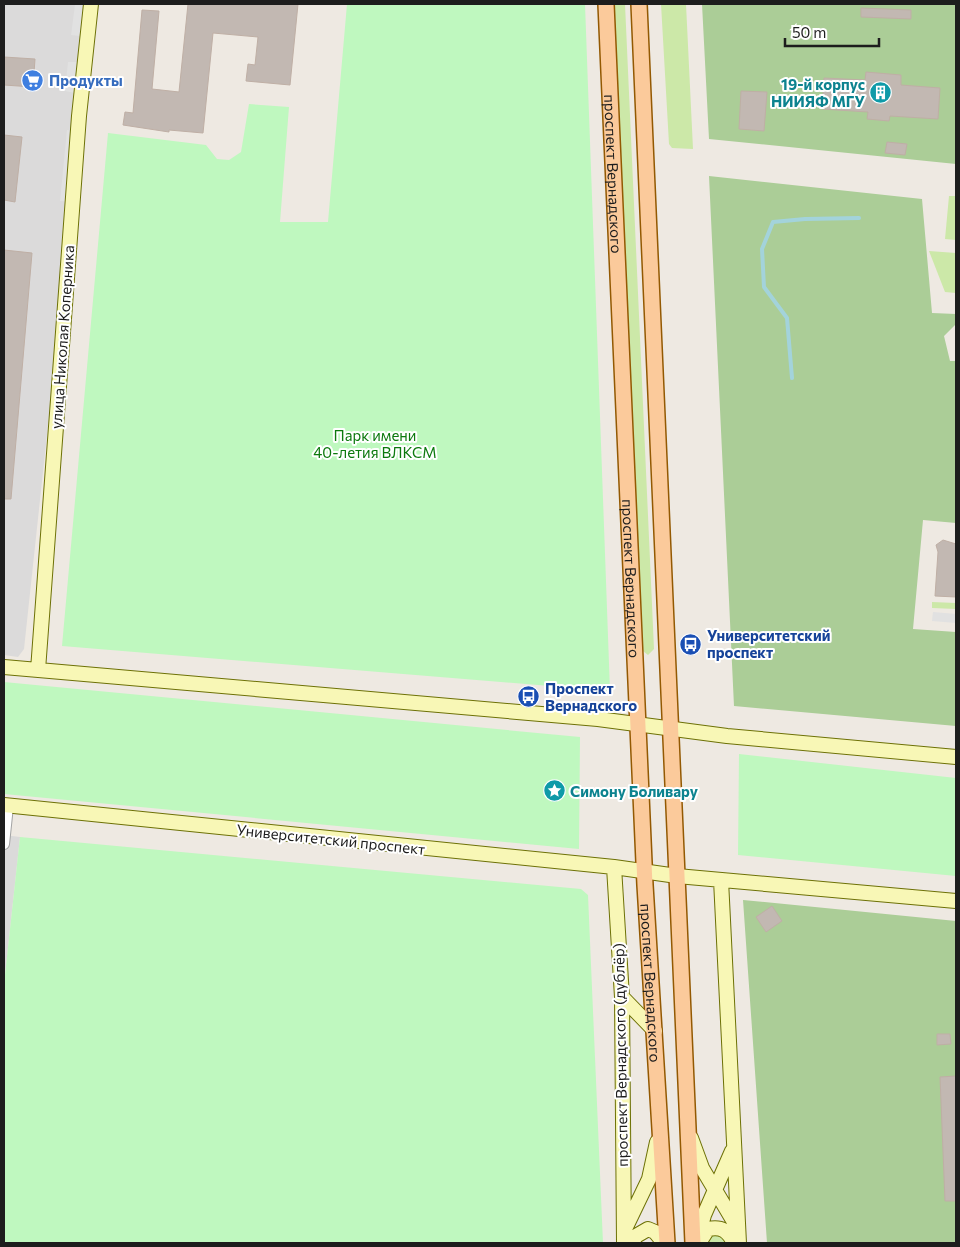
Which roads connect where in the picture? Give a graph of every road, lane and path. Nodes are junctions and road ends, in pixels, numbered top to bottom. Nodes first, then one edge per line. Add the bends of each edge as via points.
1 (91, 4) edge
2 (606, 4) edge
3 (639, 4) edge
4 (4, 667) edge
5 (38, 670) junction
6 (637, 723) junction
7 (672, 729) junction
8 (956, 757) edge
9 (6, 805) edge
10 (4, 844) edge
11 (614, 868) junction
12 (644, 871) junction
13 (677, 876) junction
14 (721, 880) junction
15 (956, 902) edge
16 (622, 997) junction
17 (655, 1031) junction
18 (688, 1125) junction
19 (659, 1131) junction
20 (734, 1146) junction
21 (716, 1193) junction
22 (624, 1237) edge
23 (737, 1240) edge
24 (632, 1243) edge
25 (666, 1243) edge
26 (696, 1243) edge

1 - 5 main road, улица Николая Коперника via 79,116
2 - 6 main road, проспект Вернадского
3 - 7 main road, проспект Вернадского
4 - 5 main road
5 - 6 main road
6 - 7 main road
6 - 12 main road, проспект Вернадского
7 - 8 main road
7 - 13 main road, проспект Вернадского
9 - 10 street
9 - 11 main road, Университетский проспект
11 - 12 main road, Университетский проспект
11 - 16 main road, проспект Вернадского (дублёр)
12 - 13 main road, Университетский проспект
12 - 17 main road, проспект Вернадского
13 - 14 main road, Университетский проспект
13 - 18 main road, проспект Вернадского
14 - 15 main road, Университетский проспект
14 - 20 main road
16 - 17 main road
16 - 22 main road, проспект Вернадского (дублёр)
17 - 19 main road, проспект Вернадского
18 - 21 main road via 702,1168
18 - 26 main road, проспект Вернадского
19 - 22 main road via 649,1179
19 - 25 main road, проспект Вернадского
20 - 21 main road
20 - 23 main road
21 - 23 main road
21 - 26 main road via 704,1215
23 - 26 main road via 716,1227 708,1229
24 - 25 main road via 636,1236 648,1229

